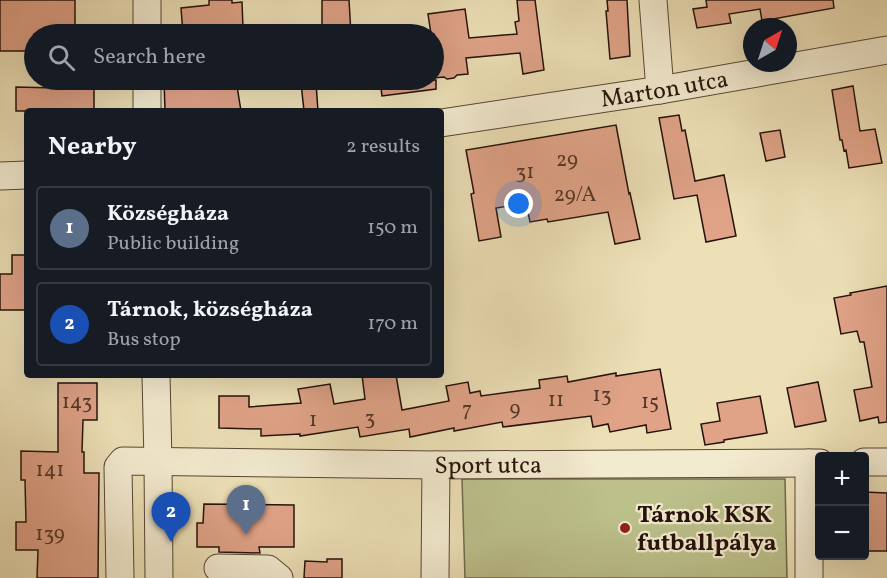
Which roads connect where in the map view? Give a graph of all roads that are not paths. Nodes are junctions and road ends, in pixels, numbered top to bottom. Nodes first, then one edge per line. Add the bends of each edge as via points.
1 (147, 0) edge
2 (653, 0) edge
3 (147, 24) edge
4 (887, 50) edge
5 (147, 90) edge
6 (660, 90) junction
7 (147, 108) edge
8 (444, 123) edge
9 (24, 175) edge
10 (0, 176) edge
11 (156, 378) edge
12 (159, 462) junction
13 (869, 462) edge
14 (887, 462) edge
15 (814, 463) edge
16 (436, 465) junction
17 (218, 568) dead end
18 (120, 578) edge
19 (159, 578) edge
20 (279, 578) edge
21 (435, 578) edge
22 (809, 578) edge

1 - 3 street
2 - 6 street
4 - 6 street, Marton utca
5 - 7 street
6 - 8 street, Marton utca
9 - 10 street
11 - 12 street
12 - 16 street, Sport utca
12 - 18 street, Sport utca via 123,461 118,467
12 - 19 street
13 - 14 street
15 - 16 street, Sport utca
15 - 22 street
16 - 21 street
17 - 20 street via 268,570

